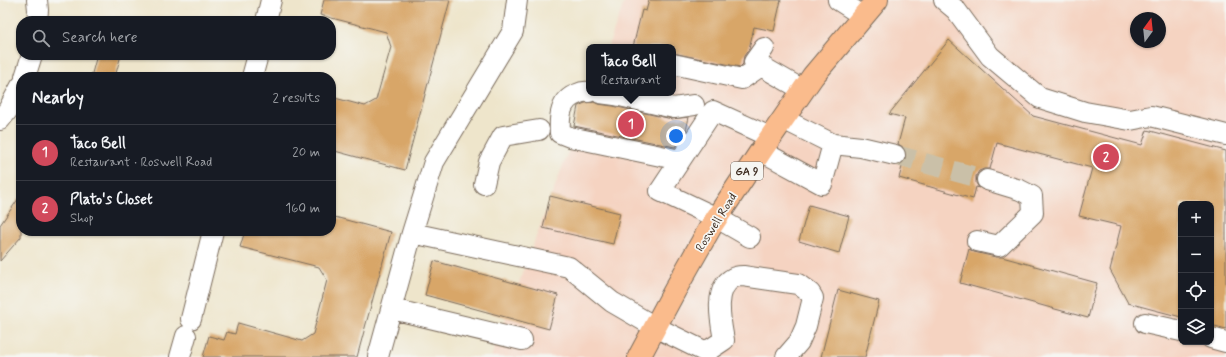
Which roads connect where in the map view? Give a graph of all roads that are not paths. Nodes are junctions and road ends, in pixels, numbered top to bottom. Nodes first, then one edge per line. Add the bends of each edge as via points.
1 (37, 0) edge
2 (272, 0) edge
3 (517, 0) edge
4 (838, 0) edge
5 (944, 0) edge
6 (870, 8) edge
7 (37, 16) edge
8 (267, 16) edge
9 (31, 60) edge
10 (257, 60) edge
11 (676, 65) edge
12 (26, 72) edge
13 (253, 72) edge
14 (803, 90) junction
15 (586, 91) edge
16 (16, 95) edge
17 (620, 96) edge
18 (694, 106) dead end
19 (783, 119) junction
20 (0, 120) edge
21 (539, 130) dead end
22 (1226, 135) edge
23 (766, 144) junction
24 (833, 144) junction
25 (895, 155) tunnel mouth
26 (680, 160) junction
27 (987, 180) tunnel mouth
28 (484, 184) dead end
29 (717, 218) junction
30 (412, 233) junction
31 (212, 236) edge
32 (750, 237) dead end
33 (977, 241) dead end
34 (392, 308) junction
35 (1145, 323) dead end
36 (656, 326) junction
37 (1178, 330) edge
38 (1214, 339) edge
39 (522, 340) dead end
40 (1226, 342) edge
41 (180, 357) edge
42 (378, 357) edge
43 (639, 357) edge
44 (786, 357) edge

1 - 7 street
2 - 8 street
3 - 30 street via 512,31 434,162
4 - 6 street
5 - 22 street via 956,10 990,56 1040,98 1085,112 1130,120 1151,116
6 - 14 main road, Roswell Road / GA 9
9 - 12 street
10 - 13 street
11 - 14 street via 742,79 762,57
14 - 19 main road, Roswell Road / GA 9
15 - 26 street via 570,96 562,108 560,132 570,137
16 - 20 street
17 - 18 street via 674,108
19 - 23 main road, Roswell Road / GA 9
19 - 24 street
21 - 28 street via 503,136 489,162
23 - 24 street via 822,184
23 - 26 street via 713,111
23 - 29 main road, Roswell Road / GA 9
24 - 25 street
26 - 29 street via 660,191
27 - 33 street via 1032,196 1033,213 999,246
29 - 32 street
29 - 36 main road, Roswell Road / GA 9
30 - 34 street
30 - 36 street via 569,267 612,302
31 - 41 street
34 - 39 street
34 - 42 street
35 - 37 street
36 - 43 main road, Roswell Road / GA 9
36 - 44 street via 706,352 724,340 720,301 727,282 734,277 743,276 798,284 813,298 799,342
38 - 40 street

